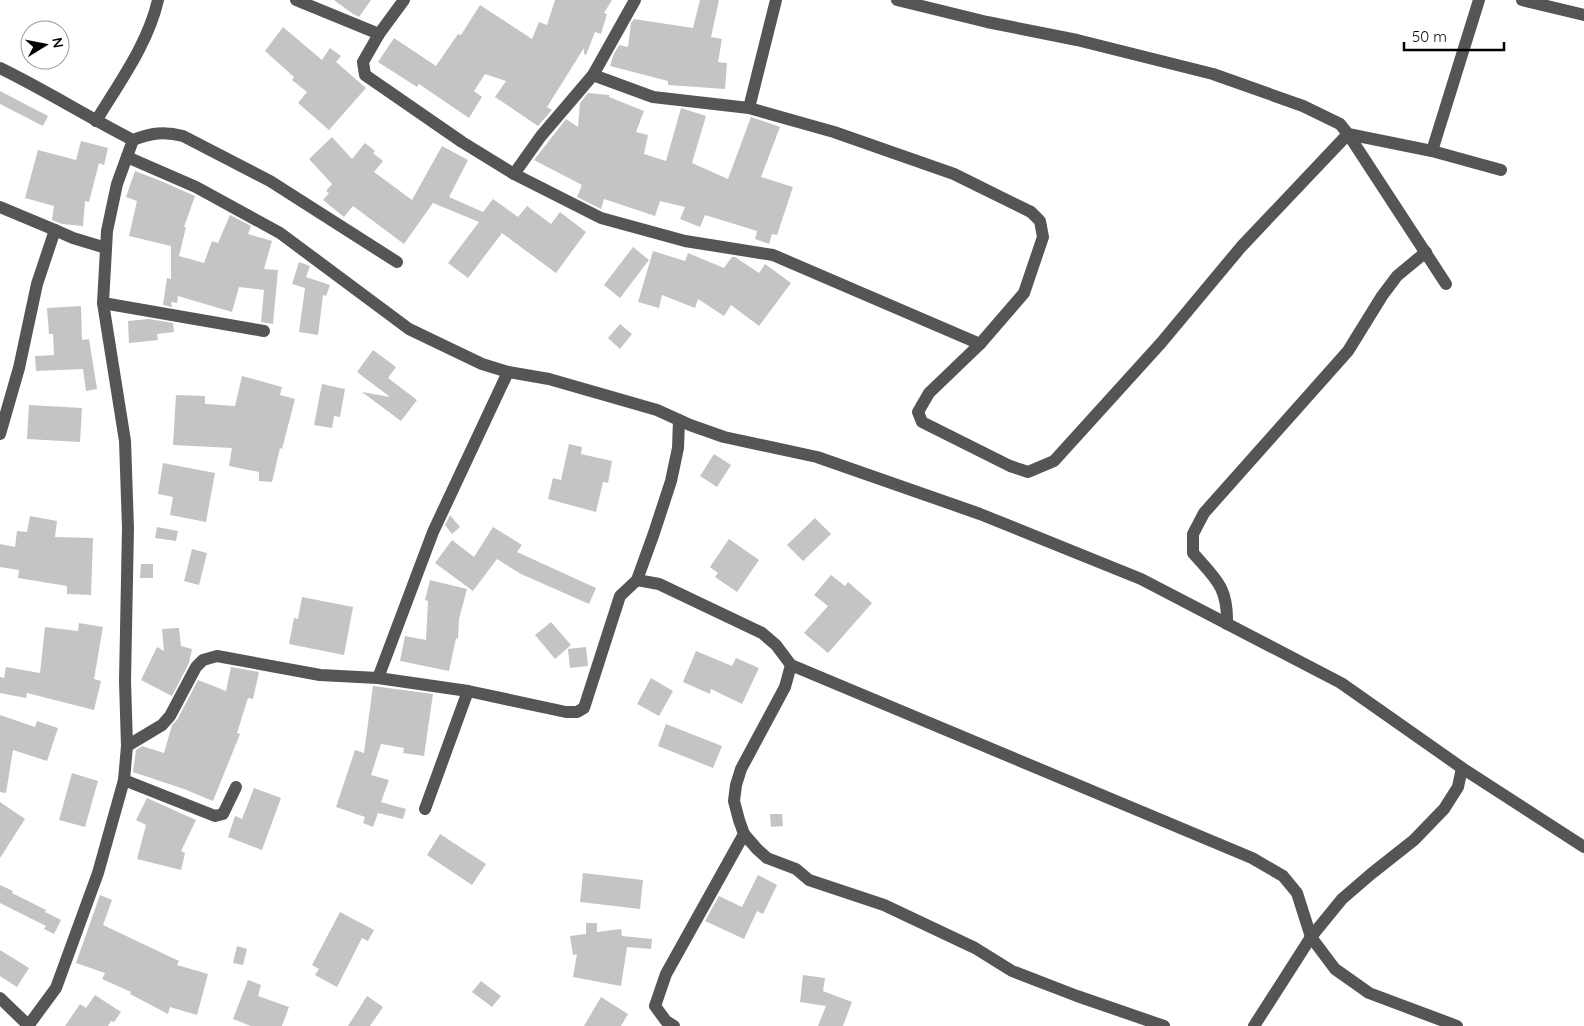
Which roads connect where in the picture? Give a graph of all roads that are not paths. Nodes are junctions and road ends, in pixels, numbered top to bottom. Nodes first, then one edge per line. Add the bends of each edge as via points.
1 (158, 0) edge
2 (296, 0) edge
3 (404, 0) edge
4 (635, 0) edge
5 (776, 0) edge
6 (897, 0) edge
7 (1478, 0) edge
8 (1522, 0) edge
9 (944, 6) edge
10 (1584, 16) edge
11 (379, 34) junction
12 (0, 68) edge
13 (594, 75) junction
14 (749, 108) junction
15 (96, 121) junction
16 (1348, 134) junction
17 (133, 140) junction
18 (1432, 151) junction
19 (127, 157) junction
20 (1501, 170) dead end
21 (514, 174) junction
22 (0, 207) edge
23 (55, 230) junction
24 (106, 248) junction
25 (1426, 252) junction
26 (398, 262) dead end
27 (1446, 284) dead end
28 (103, 303) junction
29 (264, 331) dead end
30 (980, 344) junction
31 (508, 372) junction
32 (679, 420) junction
33 (0, 434) edge
34 (637, 580) junction
35 (1227, 624) junction
36 (791, 666) junction
37 (378, 678) junction
38 (468, 691) junction
39 (127, 746) junction
40 (1462, 768) junction
41 (124, 780) junction
42 (236, 787) dead end
43 (425, 809) dead end
44 (744, 834) junction
45 (1584, 847) edge
46 (1311, 937) junction
47 (0, 998) edge
48 (28, 1026) edge
49 (674, 1026) edge
50 (1164, 1026) edge
51 (1254, 1026) edge
52 (1457, 1026) edge

1 - 15 street via 145,37
2 - 11 street
3 - 11 street
4 - 13 street
5 - 14 street
6 - 9 street
7 - 18 street
8 - 10 street
9 - 16 street via 1213,74 1303,106 1340,124
11 - 21 street via 363,62 365,75
12 - 15 street
13 - 14 street via 653,97
13 - 21 street via 540,136
14 - 30 street via 834,132 954,174 1031,212 1040,221 1042,237 1024,293
15 - 17 street
16 - 18 street
16 - 25 street
16 - 30 street via 1241,247 1161,343 1054,462 1028,472 922,422 918,412 928,393
17 - 19 street
17 - 26 street via 156,133 183,136 270,182
18 - 20 street
19 - 24 street via 117,184
19 - 31 street via 196,187 280,233 409,329 455,353
21 - 30 street via 601,218 685,241 773,255
22 - 23 street
23 - 24 street
23 - 33 street via 37,284 19,368
24 - 28 street
25 - 27 street
25 - 35 street via 1397,276 1348,351 1204,513 1193,534 1193,554 1222,587 1228,608
28 - 29 street
28 - 39 street via 124,441 128,528
31 - 32 street via 549,379 657,410
31 - 37 street via 433,532
32 - 34 street via 678,448 671,481
32 - 35 street via 724,437 817,457 980,514 1142,579
34 - 36 street via 659,584 762,634 776,644
34 - 38 street via 620,596 584,708 566,712
35 - 40 street via 1341,683
36 - 44 street via 785,687 745,761 736,785 734,801
36 - 46 street via 1252,858 1283,876 1297,893
37 - 38 street
37 - 39 street via 320,675 217,656 203,660 196,667 162,725
38 - 43 street
39 - 41 street
40 - 45 street
40 - 46 street via 1458,786 1444,809 1414,840 1342,899
41 - 42 street via 215,816 223,814
41 - 48 street via 98,873 56,988
44 - 49 street via 666,974 655,1006
44 - 50 street via 767,858 796,869 810,880 884,905 975,948 1012,971
46 - 51 street
46 - 52 street via 1335,968 1369,993
47 - 48 street

